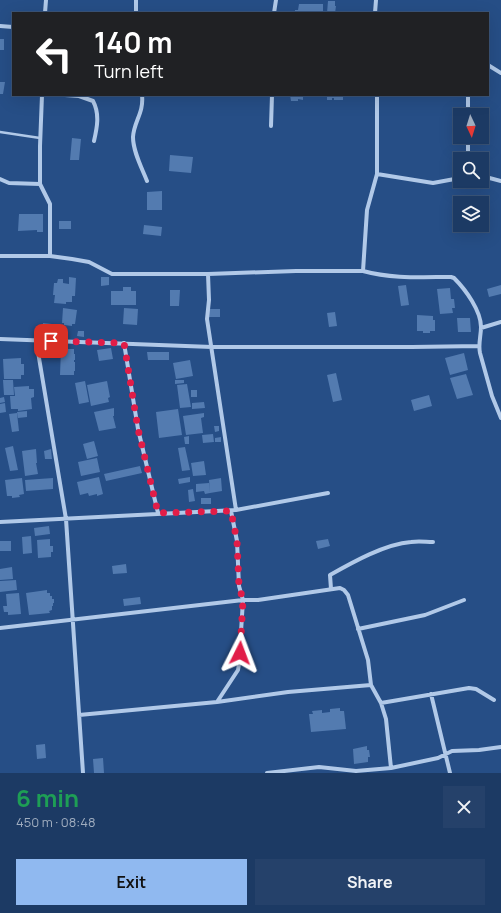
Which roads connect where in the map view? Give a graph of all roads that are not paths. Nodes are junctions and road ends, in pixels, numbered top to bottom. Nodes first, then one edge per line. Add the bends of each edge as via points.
1 (46, 0) edge
2 (136, 0) edge
3 (276, 0) edge
4 (376, 0) edge
5 (45, 12) edge
6 (136, 12) edge
7 (274, 12) edge
8 (375, 12) edge
9 (0, 26) edge
10 (12, 27) edge
11 (489, 66) edge
12 (501, 73) edge
13 (42, 96) edge
14 (78, 96) edge
15 (142, 96) edge
16 (272, 96) edge
17 (376, 96) edge
18 (468, 96) edge
19 (468, 108) edge
20 (271, 126) dead end
21 (0, 132) edge
22 (40, 139) junction
23 (94, 141) dead end
24 (377, 174) junction
25 (489, 178) edge
26 (0, 179) edge
27 (453, 179) edge
28 (501, 181) edge
29 (147, 182) dead end
30 (40, 184) junction
31 (0, 256) edge
32 (50, 256) junction
33 (363, 271) junction
34 (208, 274) junction
35 (501, 322) edge
36 (481, 328) junction
37 (0, 339) edge
38 (36, 340) junction
39 (124, 343) junction
40 (212, 346) junction
41 (479, 346) junction
42 (501, 418) edge
43 (328, 493) dead end
44 (236, 510) junction
45 (231, 511) junction
46 (158, 513) junction
47 (66, 519) junction
48 (0, 522) edge
49 (433, 542) dead end
50 (331, 589) junction
51 (243, 600) junction
52 (464, 600) dead end
53 (73, 620) junction
54 (0, 628) edge
55 (358, 629) junction
56 (371, 685) junction
57 (430, 694) junction
58 (494, 700) dead end
59 (217, 702) junction
60 (381, 703) junction
61 (79, 715) junction
62 (501, 748) edge
63 (446, 754) junction
64 (390, 768) junction
65 (84, 773) edge
66 (268, 773) edge
67 (450, 773) edge

1 - 5 street
2 - 6 street
3 - 7 street
4 - 8 street
9 - 10 street
11 - 12 street
13 - 22 street
14 - 23 street via 93,101 96,107 98,127
15 - 29 street via 142,109 133,138
16 - 20 street
17 - 24 street
18 - 19 street
21 - 22 lane
22 - 30 street
24 - 27 street via 433,183
24 - 33 street via 367,210
25 - 28 street
26 - 30 street via 9,183
30 - 32 street via 50,204
31 - 32 street
32 - 34 street via 89,262 112,274
33 - 34 street
33 - 36 street via 403,277 454,278 476,307
34 - 40 street via 207,319
35 - 36 street
36 - 41 street
37 - 38 street
38 - 39 street
38 - 47 street
39 - 40 street
39 - 46 street via 138,429
40 - 41 street
40 - 44 street
41 - 42 street via 492,396
43 - 44 street
44 - 45 street
45 - 46 street
45 - 51 street via 237,541 239,586
46 - 47 street
47 - 48 street
47 - 53 street
49 - 50 street via 401,544 364,557 330,575
50 - 51 street
50 - 55 street via 340,588 348,595
51 - 53 street
51 - 59 street via 240,664
52 - 55 street via 425,614
53 - 54 street
53 - 61 street
55 - 56 street via 368,660
56 - 59 street via 288,692
56 - 60 street
57 - 58 street via 472,688
57 - 60 street
57 - 63 street
59 - 61 street
60 - 64 street via 386,719
61 - 65 street
62 - 63 street via 457,750
63 - 64 street
63 - 67 street
64 - 66 street via 356,771 319,766

